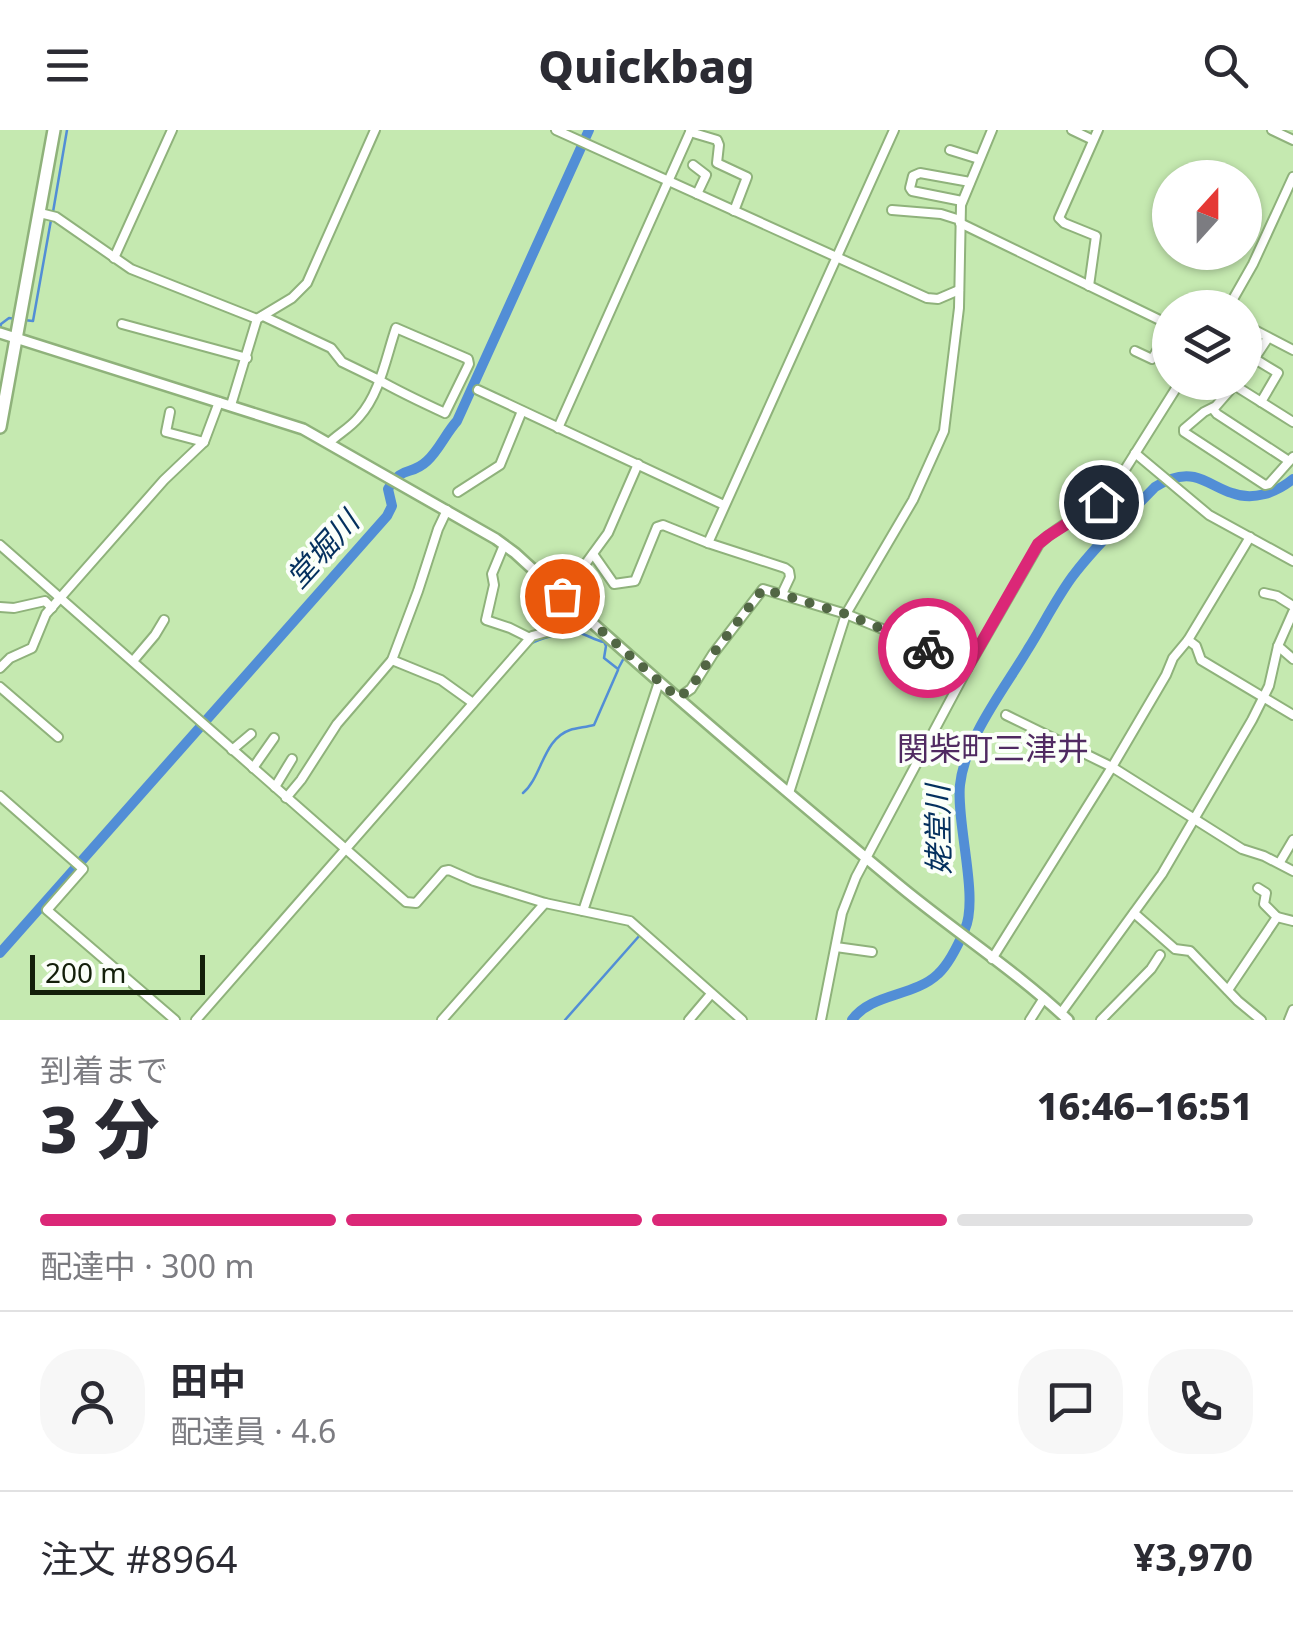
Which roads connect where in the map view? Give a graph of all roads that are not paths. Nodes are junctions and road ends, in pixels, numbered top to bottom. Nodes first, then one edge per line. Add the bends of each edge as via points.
1 (54, 130) edge
2 (172, 130) edge
3 (375, 130) edge
4 (556, 130) edge
5 (894, 130) edge
6 (992, 130) edge
7 (1072, 130) edge
8 (1098, 130) edge
9 (690, 131) edge
10 (1277, 131) edge
11 (1093, 140) junction
12 (1293, 140) edge
13 (950, 150) dead end
14 (980, 159) junction
15 (692, 165) dead end
16 (1293, 178) edge
17 (668, 180) junction
18 (970, 182) junction
19 (698, 194) junction
20 (962, 201) junction
21 (892, 210) dead end
22 (734, 211) junction
23 (40, 212) junction
24 (960, 221) junction
25 (114, 258) junction
26 (836, 258) junction
27 (1089, 286) junction
28 (959, 290) junction
29 (1239, 290) edge
30 (260, 318) junction
31 (1152, 318) edge
32 (122, 324) dead end
33 (0, 333) edge
34 (1262, 335) edge
35 (16, 337) junction
36 (1268, 338) junction
37 (1262, 348) edge
38 (1293, 350) edge
39 (1135, 351) dead end
40 (247, 358) junction
41 (1152, 358) edge
42 (1262, 363) edge
43 (379, 380) junction
44 (478, 390) dead end
45 (3, 394) edge
46 (1168, 400) edge
47 (1221, 400) edge
48 (1258, 400) edge
49 (219, 402) junction
50 (1261, 402) junction
51 (232, 405) junction
52 (1213, 409) junction
53 (522, 411) junction
54 (170, 412) dead end
55 (1293, 422) edge
56 (0, 427) edge
57 (558, 428) junction
58 (204, 442) junction
59 (329, 443) junction
60 (1134, 453) junction
61 (1291, 459) edge
62 (638, 464) junction
63 (458, 492) dead end
64 (724, 506) junction
65 (448, 510) junction
66 (1250, 537) junction
67 (708, 543) junction
68 (0, 545) edge
69 (504, 545) junction
70 (593, 554) junction
71 (1293, 561) edge
72 (1264, 593) dead end
73 (782, 594) junction
74 (563, 597) junction
75 (60, 598) junction
76 (0, 607) edge
77 (52, 608) junction
78 (1293, 609) edge
79 (846, 614) junction
80 (164, 620) dead end
81 (530, 638) junction
82 (1188, 640) junction
83 (1278, 646) junction
84 (4, 656) edge
85 (1293, 659) edge
86 (133, 660) junction
87 (392, 660) junction
88 (0, 668) edge
89 (967, 668) junction
90 (659, 682) junction
91 (0, 687) edge
92 (678, 698) junction
93 (1264, 698) junction
94 (472, 703) junction
95 (1006, 715) dead end
96 (1293, 715) edge
97 (250, 734) dead end
98 (58, 737) dead end
99 (274, 738) dead end
100 (232, 750) junction
101 (292, 759) dead end
102 (1112, 767) junction
103 (253, 768) junction
104 (274, 787) junction
105 (789, 793) junction
106 (0, 796) edge
107 (286, 798) junction
108 (1193, 818) junction
109 (1293, 840) edge
110 (346, 849) junction
111 (865, 857) junction
112 (1280, 862) junction
113 (1293, 870) edge
114 (1258, 888) dead end
115 (544, 902) junction
116 (584, 912) junction
117 (1134, 913) junction
118 (1277, 917) junction
119 (1293, 921) edge
120 (836, 947) junction
121 (872, 952) dead end
122 (1160, 956) dead end
123 (992, 959) junction
124 (1228, 990) junction
125 (711, 994) junction
126 (1044, 998) junction
127 (1293, 1010) edge
128 (1064, 1017) edge
129 (175, 1020) edge
130 (196, 1020) edge
131 (442, 1020) edge
132 (688, 1020) edge
133 (742, 1020) edge
134 (821, 1020) edge
135 (1030, 1020) edge
136 (1101, 1020) edge
137 (1261, 1020) edge
138 (1289, 1020) edge

1 - 23 highway
2 - 25 street
3 - 30 street via 307,283
4 - 17 street
5 - 26 street
6 - 14 street
7 - 11 street
8 - 11 street
9 - 17 street
9 - 22 street via 717,140 717,163 747,178
10 - 12 street
11 - 27 street via 1058,218 1096,236
13 - 14 street
14 - 18 street
15 - 19 street via 706,174
16 - 29 street
17 - 19 street
17 - 57 street
18 - 20 street
18 - 20 street via 913,176 912,191
19 - 22 street
20 - 24 street
21 - 24 street
22 - 26 street
23 - 25 street
23 - 35 highway
24 - 27 street
24 - 28 street
25 - 30 street
26 - 28 street via 931,300
26 - 64 street
27 - 31 street
28 - 79 street via 944,431 913,500
30 - 40 street
30 - 43 street via 331,348 342,362
32 - 40 street
33 - 35 main road
34 - 36 street
35 - 45 highway
35 - 49 main road
36 - 37 street
36 - 38 street
39 - 41 street
40 - 51 street
42 - 50 street via 1278,373
43 - 43 street via 398,327 469,361 445,413
43 - 59 street via 364,412
44 - 53 street
45 - 56 highway
46 - 60 street
47 - 52 street
48 - 50 street
49 - 51 main road
49 - 58 street
50 - 55 street
51 - 59 main road
52 - 61 street
52 - 61 street via 1182,431 1265,485
53 - 57 street
53 - 63 street via 500,466
54 - 58 street via 166,432
57 - 62 street
58 - 75 street
59 - 65 main road
60 - 66 street via 1209,515
60 - 89 street via 1106,497 1038,544
62 - 64 street
62 - 70 street
64 - 67 street
65 - 69 main road
65 - 87 street
66 - 71 street
66 - 82 street
67 - 70 street via 658,525 635,581 618,585
67 - 73 street via 787,569
68 - 75 street
69 - 74 main road
69 - 81 street via 486,620
70 - 74 street
72 - 78 street
73 - 79 street
73 - 92 street via 760,590
74 - 81 street via 551,632
74 - 90 main road
75 - 77 street
75 - 86 street
76 - 77 street via 44,601
77 - 84 street via 32,648
78 - 83 street
79 - 89 street
79 - 105 street
80 - 86 street
81 - 94 street
82 - 93 street via 1201,660
82 - 102 street
83 - 85 street
83 - 93 street
84 - 88 street
86 - 100 street
87 - 94 street via 441,680
87 - 107 street
89 - 111 street
90 - 92 main road
90 - 116 street
91 - 98 street
92 - 105 main road
93 - 96 street
93 - 108 street
94 - 110 street
95 - 102 street
97 - 100 street
99 - 103 street
100 - 103 street
101 - 104 street
102 - 108 street
102 - 123 street
103 - 104 street
104 - 107 street
105 - 111 main road
106 - 129 street via 83,868 47,910
107 - 110 street
108 - 112 street via 1242,849
108 - 117 street
109 - 112 street
110 - 115 street via 411,904 448,870
110 - 130 street
111 - 120 street
111 - 123 main road
112 - 113 street
114 - 118 street
115 - 116 street
115 - 131 street
116 - 125 street via 630,921
117 - 124 street via 1174,949 1190,951
117 - 128 street
118 - 119 street
118 - 124 street
120 - 121 street
120 - 134 street
122 - 136 street
123 - 126 main road
124 - 137 street
125 - 132 street
125 - 133 street
126 - 128 main road
126 - 135 street
127 - 138 street

